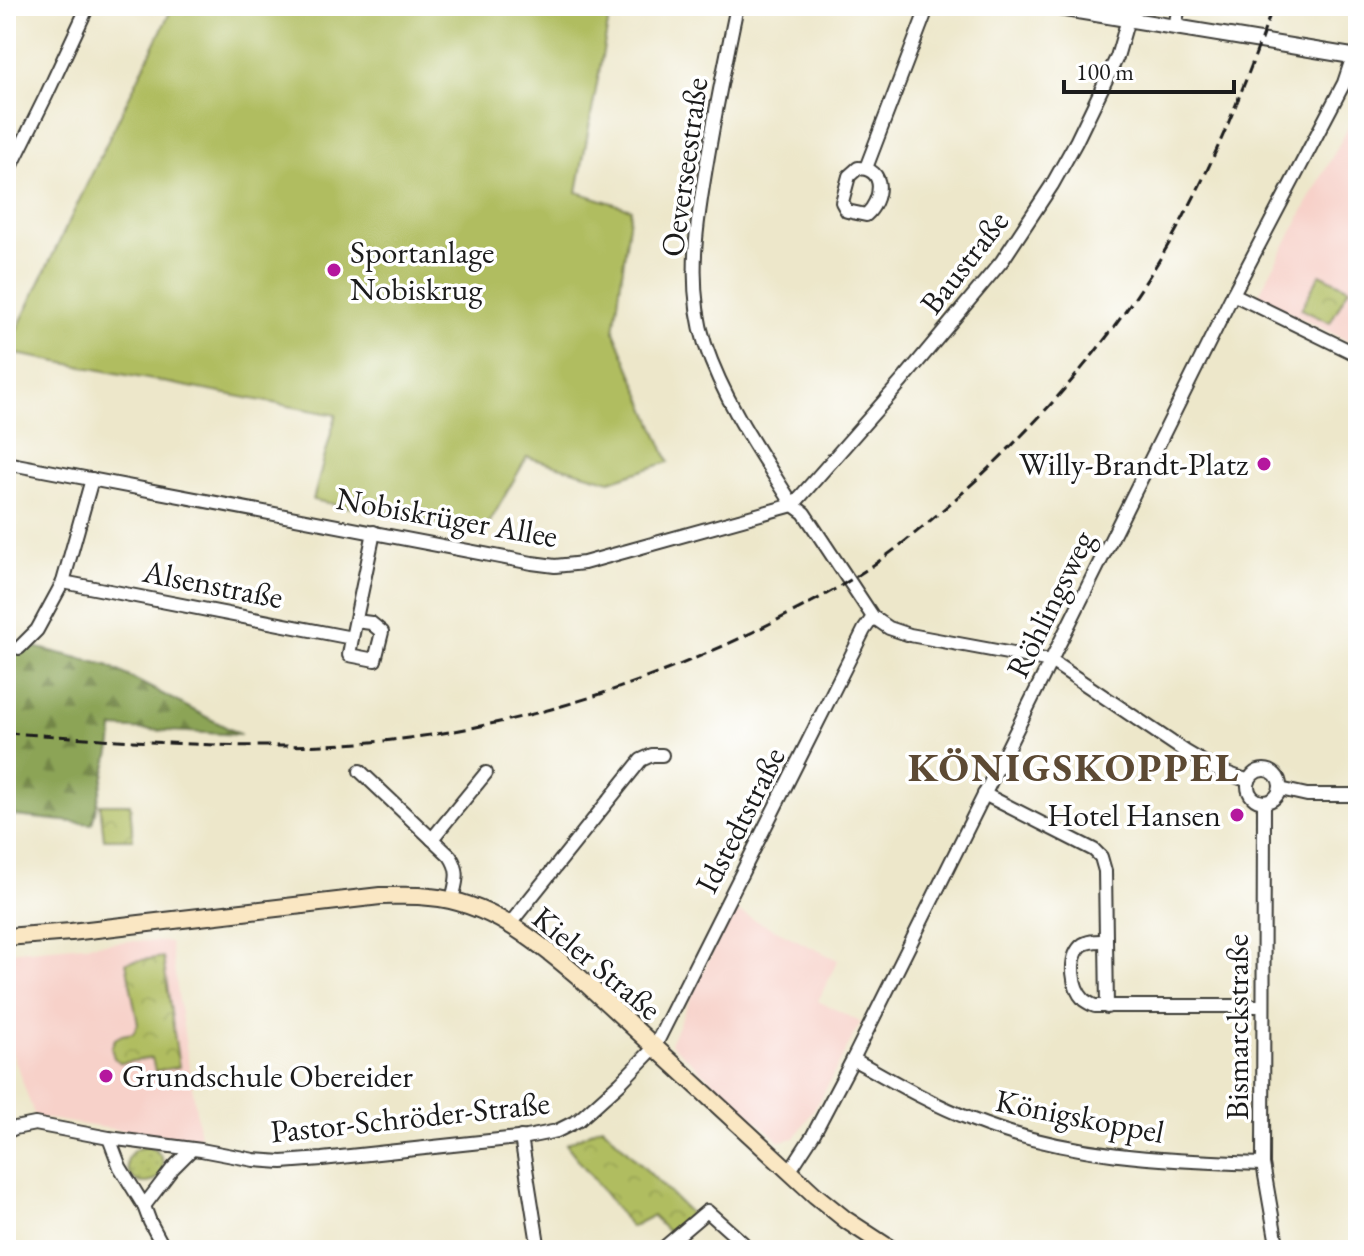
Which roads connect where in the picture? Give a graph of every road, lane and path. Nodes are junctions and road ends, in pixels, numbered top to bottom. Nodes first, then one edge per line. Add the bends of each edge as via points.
1 (88, 6) edge
2 (737, 6) edge
3 (928, 6) edge
4 (1047, 6) edge
5 (1179, 6) edge
6 (1128, 19) junction
7 (1175, 27) junction
8 (1355, 57) edge
9 (866, 168) dead end
10 (6, 177) edge
11 (1233, 294) junction
12 (1358, 355) edge
13 (6, 463) edge
14 (92, 479) junction
15 (793, 505) junction
16 (374, 532) junction
17 (63, 582) junction
18 (873, 617) junction
19 (356, 621) junction
20 (352, 638) junction
21 (19, 648) dead end
22 (1051, 661) junction
23 (662, 755) dead end
24 (360, 771) dead end
25 (486, 773) dead end
26 (1249, 781) junction
27 (1280, 789) junction
28 (984, 794) junction
29 (1358, 795) edge
30 (1264, 803) junction
31 (432, 839) junction
32 (452, 900) junction
33 (509, 925) junction
34 (6, 937) edge
35 (1106, 941) junction
36 (1262, 1006) junction
37 (1107, 1007) junction
38 (654, 1048) junction
39 (853, 1059) junction
40 (6, 1132) edge
41 (521, 1137) junction
42 (109, 1138) junction
43 (191, 1150) junction
44 (1263, 1164) junction
45 (789, 1172) junction
46 (144, 1206) junction
47 (743, 1243) dead end
48 (165, 1250) edge
49 (539, 1250) edge
50 (661, 1250) edge
51 (892, 1250) edge
52 (1278, 1250) edge

1 - 10 street
2 - 15 street, Oeverseestraße via 703,183 694,246 695,288 704,341 720,383
3 - 9 street
4 - 6 street
5 - 7 street
6 - 7 street
6 - 15 street, Baustraße via 1117,57 1076,142 1002,261
7 - 8 street
8 - 11 street, Röhlingsweg
11 - 12 street
11 - 22 street, Röhlingsweg
13 - 14 street, Nobiskrüger Allee
14 - 16 street, Nobiskrüger Allee
14 - 17 street
15 - 16 street, Nobiskrüger Allee via 584,563 555,566
15 - 18 street via 804,513
16 - 19 street
17 - 20 street, Alsenstraße
17 - 21 street via 37,630
18 - 22 street via 910,635
18 - 38 street, Idstedtstraße
19 - 20 street
19 - 20 street via 371,623 382,632 375,660 349,655
22 - 26 street via 1186,752
22 - 28 street, Röhlingsweg
23 - 33 street via 641,760
24 - 31 street
25 - 31 street
26 - 27 street via 1258,771 1269,770
26 - 30 street via 1250,795
27 - 29 street
27 - 30 street via 1273,801
28 - 35 street via 1101,857
28 - 39 street, Röhlingsweg
30 - 36 street, Bismarckstraße
31 - 32 street via 457,865
32 - 33 main road, Kieler Straße
32 - 34 main road, Kieler Straße via 380,896
33 - 38 main road, Kieler Straße via 578,976
35 - 37 street
35 - 37 street via 1081,946 1073,972 1085,1001
36 - 37 street
36 - 44 street, Bismarckstraße
38 - 41 street, Pastor-Schröder-Straße via 579,1120 557,1131
38 - 45 main road, Kieler Straße
39 - 44 street, Königskoppel via 920,1097 1030,1138 1107,1155
39 - 45 street, Röhlingsweg
40 - 42 street, Pastor-Schröder-Straße via 35,1124
41 - 43 street, Pastor-Schröder-Straße via 282,1162
41 - 49 street
42 - 43 street, Pastor-Schröder-Straße
42 - 46 street
43 - 46 street
44 - 52 street, Bismarckstraße
45 - 51 main road, Kieler Straße
46 - 48 street
47 - 50 street via 707,1211

